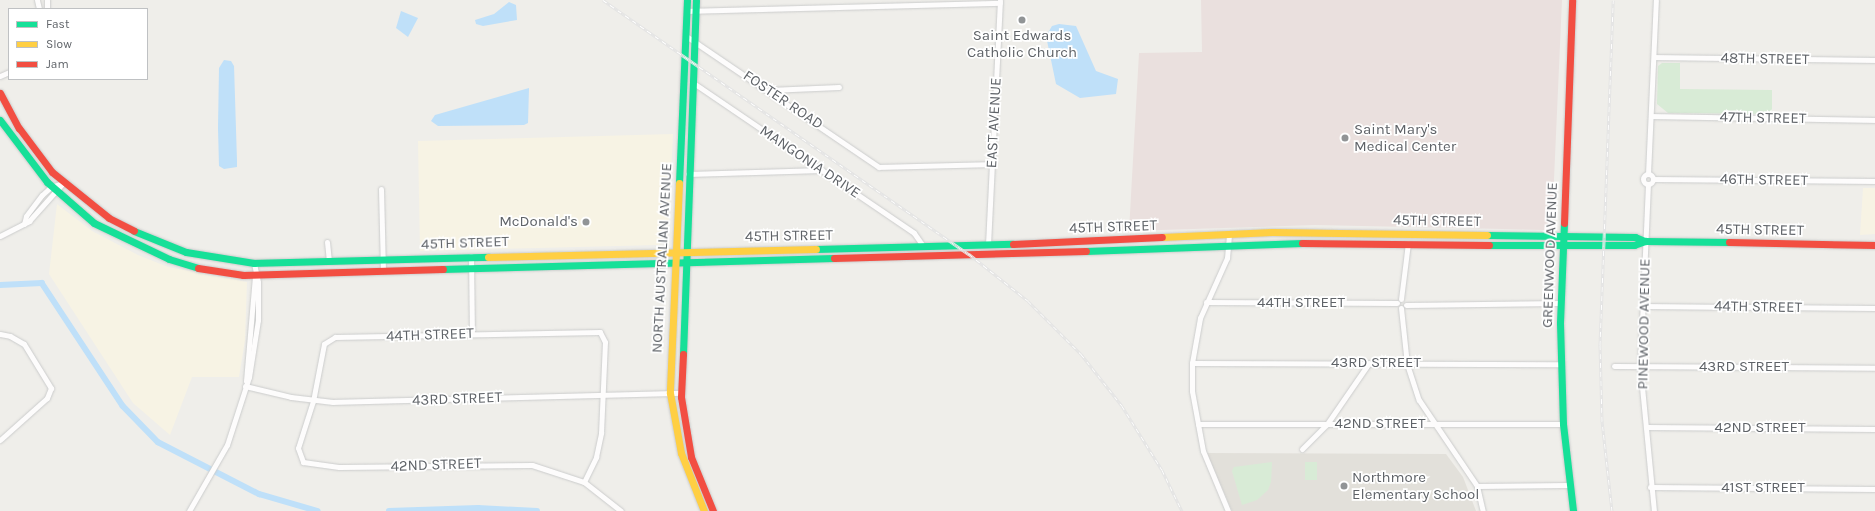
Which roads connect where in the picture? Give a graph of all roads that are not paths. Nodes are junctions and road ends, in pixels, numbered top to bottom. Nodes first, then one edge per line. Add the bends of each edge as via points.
1 (687, 0) edge
2 (696, 0) edge
3 (1572, 0) edge
4 (1656, 0) edge
5 (1000, 1) edge
6 (687, 11) junction
7 (696, 11) junction
8 (686, 36) junction
9 (694, 41) junction
10 (1654, 57) junction
11 (1875, 60) edge
12 (692, 82) junction
13 (839, 87) dead end
14 (769, 90) junction
15 (0, 93) edge
16 (1652, 116) junction
17 (0, 120) edge
18 (1875, 120) edge
19 (993, 164) junction
20 (823, 170) junction
21 (688, 174) junction
22 (1648, 174) junction
23 (1653, 179) junction
24 (1875, 181) edge
25 (63, 183) junction
26 (1648, 184) junction
27 (54, 189) junction
28 (381, 189) dead end
29 (1229, 234) junction
30 (0, 236) edge
31 (1562, 238) junction
32 (1645, 241) junction
33 (327, 242) dead end
34 (1408, 243) junction
35 (1229, 244) junction
36 (988, 245) junction
37 (1875, 245) edge
38 (923, 246) junction
39 (1562, 246) junction
40 (684, 251) junction
41 (676, 252) junction
42 (471, 256) junction
43 (383, 259) junction
44 (329, 260) junction
45 (676, 262) junction
46 (684, 262) junction
47 (254, 263) junction
48 (471, 268) junction
49 (383, 271) junction
50 (255, 275) junction
51 (1402, 299) junction
52 (1206, 302) junction
53 (1396, 303) junction
54 (1560, 304) junction
55 (1403, 306) junction
56 (1642, 306) junction
57 (1875, 308) edge
58 (472, 333) junction
59 (0, 334) edge
60 (257, 336) junction
61 (248, 352) junction
62 (1192, 363) junction
63 (1369, 363) junction
64 (1407, 364) junction
65 (1560, 364) junction
66 (1614, 366) dead end
67 (1640, 366) junction
68 (1875, 368) edge
69 (246, 384) junction
70 (670, 393) junction
71 (681, 393) junction
72 (603, 395) junction
73 (313, 401) junction
74 (1198, 424) junction
75 (1327, 424) junction
76 (1433, 424) junction
77 (1563, 424) junction
78 (1646, 427) junction
79 (1875, 429) edge
80 (0, 440) edge
81 (1302, 449) dead end
82 (584, 482) junction
83 (1569, 485) junction
84 (1477, 486) junction
85 (1650, 487) junction
86 (1875, 489) edge
87 (189, 511) edge
88 (621, 511) edge
89 (704, 511) edge
90 (713, 511) edge
91 (1228, 511) edge
92 (1483, 511) edge
93 (1573, 511) edge
94 (1654, 511) edge

1 - 6 main road, NORTH AUSTRALIAN AVENUE
2 - 7 main road, NORTH AUSTRALIAN AVENUE
3 - 31 main road, GREENWOOD AVENUE
4 - 10 street
5 - 7 street
5 - 19 street, EAST AVENUE
6 - 7 street
6 - 8 main road, NORTH AUSTRALIAN AVENUE
7 - 9 main road, NORTH AUSTRALIAN AVENUE
8 - 9 street, FOSTER ROAD
8 - 41 main road, NORTH AUSTRALIAN AVENUE
9 - 12 main road, NORTH AUSTRALIAN AVENUE
9 - 14 street, FOSTER ROAD
10 - 11 street, 48TH STREET
10 - 16 street
12 - 20 street, MANGONIA DRIVE
12 - 21 main road, NORTH AUSTRALIAN AVENUE
13 - 14 street
14 - 19 street, FOSTER ROAD via 879,167
15 - 25 main road, 45TH STREET via 19,128
16 - 18 street, 47TH STREET
16 - 22 street
17 - 27 main road, 45TH STREET via 22,153
19 - 36 street, EAST AVENUE
20 - 21 street
20 - 38 street, MANGONIA DRIVE via 914,233
21 - 40 main road, NORTH AUSTRALIAN AVENUE
22 - 23 street
22 - 26 street, PINEWOOD AVENUE via 1644,178
23 - 24 street, 46TH STREET
23 - 26 street
25 - 27 street
25 - 47 main road, 45TH STREET via 109,218 152,239 204,256
26 - 32 street, PINEWOOD AVENUE
27 - 30 street via 26,216 24,224
27 - 50 main road, 45TH STREET via 94,223 138,247 207,270
28 - 43 street
29 - 31 main road, 45TH STREET via 1417,232
29 - 35 street
29 - 36 main road, 45TH STREET
31 - 32 main road, 45TH STREET via 1635,237
31 - 39 main road, GREENWOOD AVENUE
32 - 37 main road, 45TH STREET
32 - 39 main road, 45TH STREET via 1634,245
32 - 56 street, PINEWOOD AVENUE
33 - 44 street
34 - 35 main road, 45TH STREET
34 - 39 main road, 45TH STREET
34 - 51 street
35 - 46 main road, 45TH STREET via 1137,250
35 - 52 street via 1227,258
36 - 38 main road, 45TH STREET
38 - 40 main road, 45TH STREET
39 - 54 main road, GREENWOOD AVENUE
40 - 41 main road, 45TH STREET
40 - 46 main road, NORTH AUSTRALIAN AVENUE
41 - 42 main road, 45TH STREET
41 - 45 main road, NORTH AUSTRALIAN AVENUE
42 - 43 main road, 45TH STREET
42 - 48 street
43 - 44 main road, 45TH STREET
43 - 49 street
44 - 47 main road, 45TH STREET
45 - 46 main road, 45TH STREET
45 - 48 main road, 45TH STREET
45 - 70 main road, NORTH AUSTRALIAN AVENUE
46 - 71 main road, NORTH AUSTRALIAN AVENUE
47 - 50 street
48 - 49 main road, 45TH STREET
48 - 58 street
49 - 50 main road, 45TH STREET
50 - 60 street via 258,282
50 - 61 street
51 - 53 street
51 - 55 street
52 - 53 street, 44TH STREET
52 - 62 street via 1196,332
53 - 55 street
54 - 55 street
54 - 65 main road, GREENWOOD AVENUE
55 - 64 street
56 - 57 street, 44TH STREET
56 - 67 street, PINEWOOD AVENUE
58 - 72 street, 44TH STREET via 596,331 605,342
58 - 73 street, 44TH STREET via 335,337 326,341
59 - 80 street via 24,344 51,388 47,398
60 - 61 street
60 - 69 street
61 - 69 street
62 - 63 street, 43RD STREET
62 - 74 street
63 - 64 street, 43RD STREET
63 - 75 street
64 - 65 street, 43RD STREET
64 - 76 street via 1419,400
65 - 77 main road, GREENWOOD AVENUE
66 - 67 street, 43RD STREET
67 - 68 street, 43RD STREET
67 - 78 street, PINEWOOD AVENUE
69 - 73 street, 43RD STREET
69 - 87 street via 235,426 218,464
70 - 71 street, 43RD STREET
70 - 72 street, 43RD STREET
70 - 89 main road, NORTH AUSTRALIAN AVENUE via 681,453
71 - 90 main road, NORTH AUSTRALIAN AVENUE via 691,457
72 - 73 street, 43RD STREET
72 - 82 street via 599,445
73 - 82 street, 42ND STREET via 298,452 300,459 308,464 339,467 522,463 554,470
74 - 75 street, 42ND STREET
74 - 91 street via 1204,451
75 - 76 street, 42ND STREET
75 - 81 street
76 - 77 street, 42ND STREET
76 - 84 street
77 - 83 main road, GREENWOOD AVENUE
78 - 79 street, 42ND STREET
78 - 85 street, PINEWOOD AVENUE
82 - 88 street, 42ND STREET
83 - 84 street
83 - 93 main road, GREENWOOD AVENUE
84 - 92 street
85 - 86 street, 41ST STREET
85 - 94 street, PINEWOOD AVENUE

